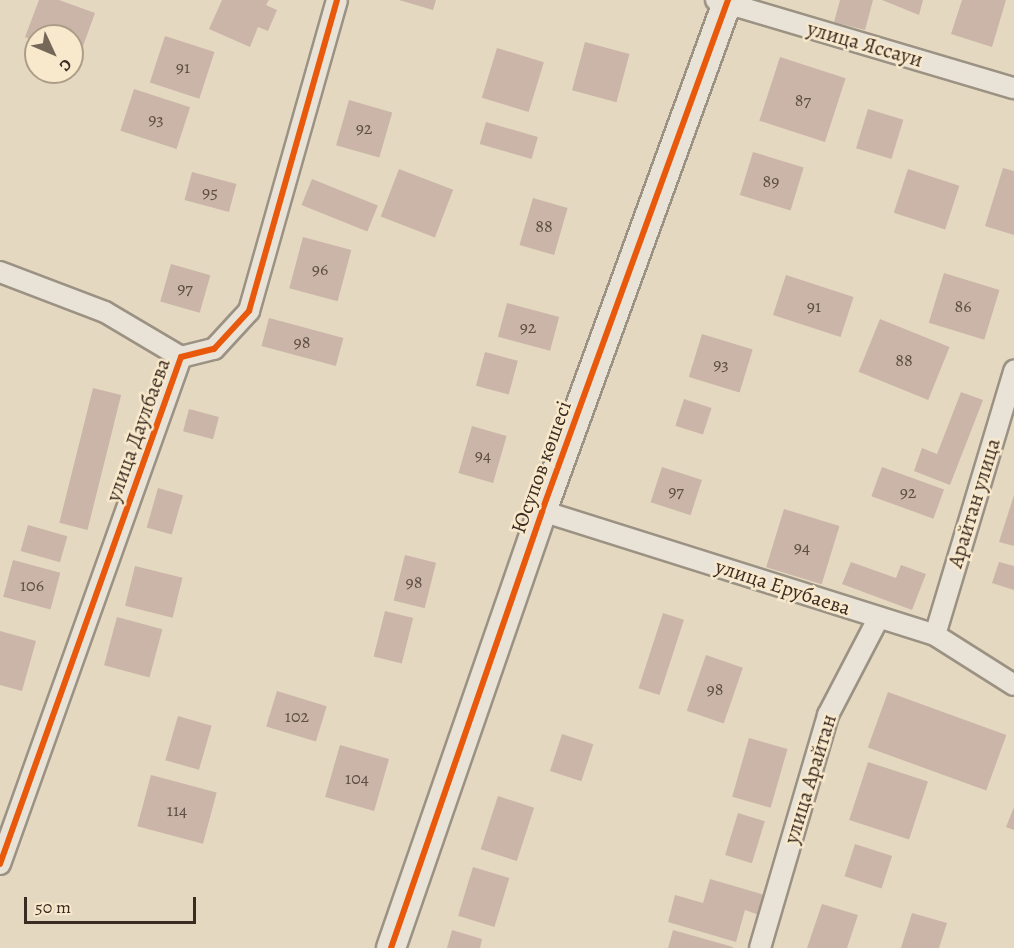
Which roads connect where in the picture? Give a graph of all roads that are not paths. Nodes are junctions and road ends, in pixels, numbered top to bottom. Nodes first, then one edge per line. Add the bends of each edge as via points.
1 (337, 0) edge
2 (724, 1) edge
3 (1014, 88) edge
4 (0, 272) edge
5 (181, 357) junction
6 (1014, 371) edge
7 (542, 511) junction
8 (879, 617) junction
9 (934, 635) junction
10 (1014, 685) edge
11 (0, 864) edge
12 (391, 948) edge
13 (760, 948) edge

1 - 5 street, улица Даулбаева via 249,311 214,349
2 - 3 street, улица Яссауи
2 - 7 street, Юсупов көшесі
4 - 5 street via 105,312
5 - 11 street, улица Даулбаева
6 - 9 street, Арайтан улица
7 - 8 street, улица Ерубаева
7 - 12 street, Юсупов көшесі
8 - 9 street, улица Ерубаева
8 - 13 street, улица Арайтан via 828,714
9 - 10 street, улица Ерубаева

